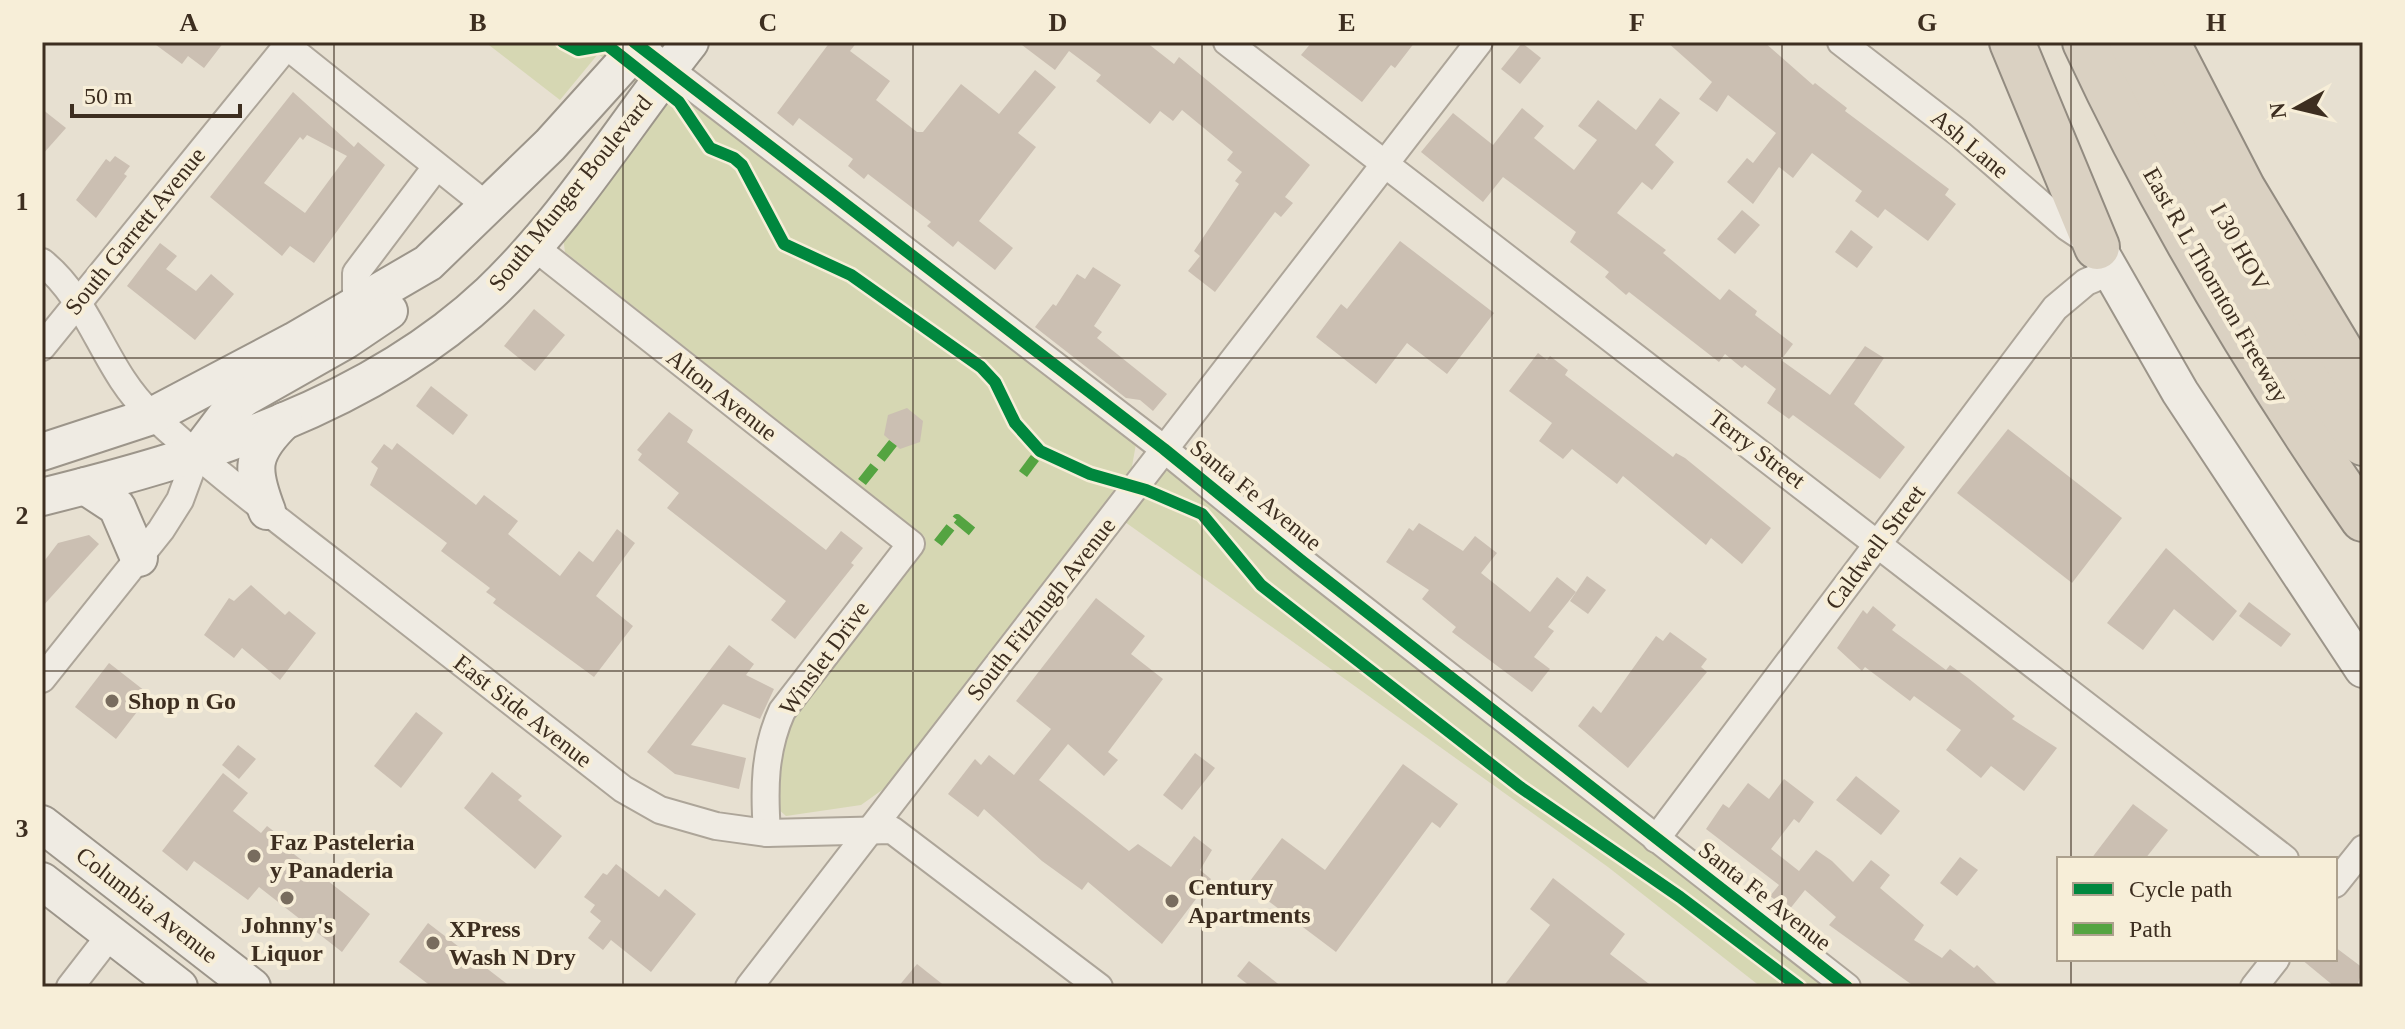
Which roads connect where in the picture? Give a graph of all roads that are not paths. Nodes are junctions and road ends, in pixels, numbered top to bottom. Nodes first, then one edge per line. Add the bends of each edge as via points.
1 (1227, 42) edge
2 (1479, 42) edge
3 (1841, 42) edge
4 (2012, 42) edge
5 (2085, 42) edge
6 (2118, 42) edge
7 (2132, 42) edge
8 (2167, 42) edge
9 (639, 43) edge
10 (288, 44) edge
11 (679, 56) edge
12 (1385, 165) junction
13 (436, 167) junction
14 (487, 206) junction
15 (533, 246) junction
16 (2103, 260) junction
17 (42, 262) edge
18 (428, 263) junction
19 (77, 300) junction
20 (356, 305) junction
21 (42, 347) edge
22 (2363, 388) edge
23 (152, 416) junction
24 (284, 421) junction
25 (2363, 443) edge
26 (1164, 449) junction
27 (42, 452) edge
28 (197, 454) junction
29 (2363, 467) edge
30 (42, 478) edge
31 (85, 486) junction
32 (42, 497) edge
33 (267, 511) junction
34 (2363, 519) edge
35 (1879, 542) junction
36 (911, 544) joint
37 (139, 558) junction
38 (2363, 669) edge
39 (42, 679) edge
40 (42, 824) edge
41 (869, 831) junction
42 (767, 833) junction
43 (1656, 839) junction
44 (2363, 849) edge
45 (2282, 857) edge
46 (42, 881) edge
47 (2337, 882) edge
48 (111, 934) junction
49 (2274, 961) edge
50 (70, 987) edge
51 (179, 987) edge
52 (252, 987) edge
53 (749, 987) edge
54 (1099, 987) edge
55 (1847, 987) edge
56 (2254, 987) edge

1 - 12 street, Terry Street
2 - 12 street, South Fitzhugh Avenue
3 - 16 street, Ash Lane via 1960,134
4 - 16 highway
5 - 34 highway, East R L Thornton Freeway via 2166,205 2228,314
6 - 29 highway, I 30 HOV via 2226,251
7 - 25 highway, I 30 HOV via 2270,301
8 - 22 highway via 2243,189
9 - 11 street, Santa Fe Avenue
9 - 14 main road, South Munger Boulevard via 550,145
10 - 13 street
10 - 19 street, South Garrett Avenue
11 - 15 main road, South Munger Boulevard
11 - 26 street, Santa Fe Avenue
12 - 26 street, South Fitzhugh Avenue
12 - 35 street, Terry Street
13 - 14 street
13 - 20 street via 356,273
14 - 18 main road, South Munger Boulevard
15 - 24 main road, South Munger Boulevard via 490,293 432,339 369,381
15 - 36 street, Alton Avenue
16 - 35 street, Caldwell Street via 2055,308
16 - 38 main road via 2180,392
17 - 19 street, East Side Avenue
18 - 20 main road, South Munger Boulevard
18 - 28 main road via 408,297 346,340 244,398
19 - 21 street, South Garrett Avenue
19 - 23 street, East Side Avenue via 131,395
20 - 23 main road, South Munger Boulevard
23 - 27 main road, South Munger Boulevard
23 - 28 street, East Side Avenue
23 - 30 main road via 143,429 111,451
24 - 28 main road, South Munger Boulevard
24 - 33 main road via 261,445 256,460
26 - 41 street, South Fitzhugh Avenue
26 - 43 street, Santa Fe Avenue
28 - 31 main road, South Munger Boulevard
28 - 33 street, East Side Avenue
28 - 37 street via 180,500
31 - 32 main road, South Munger Boulevard
31 - 37 main road via 117,507
33 - 42 street, East Side Avenue via 623,789 687,820
35 - 43 street, Caldwell Street
35 - 45 street, Terry Street
36 - 42 street, Winslet Drive via 782,711 765,767
37 - 39 street
40 - 52 main road, Columbia Avenue
41 - 42 street, East Side Avenue
41 - 53 street, South Fitzhugh Avenue
41 - 54 street, East Side Avenue via 892,830 904,837
43 - 55 street, Santa Fe Avenue
44 - 47 street
46 - 48 main road, Columbia Avenue
48 - 50 street
48 - 51 main road, Columbia Avenue
49 - 56 street

